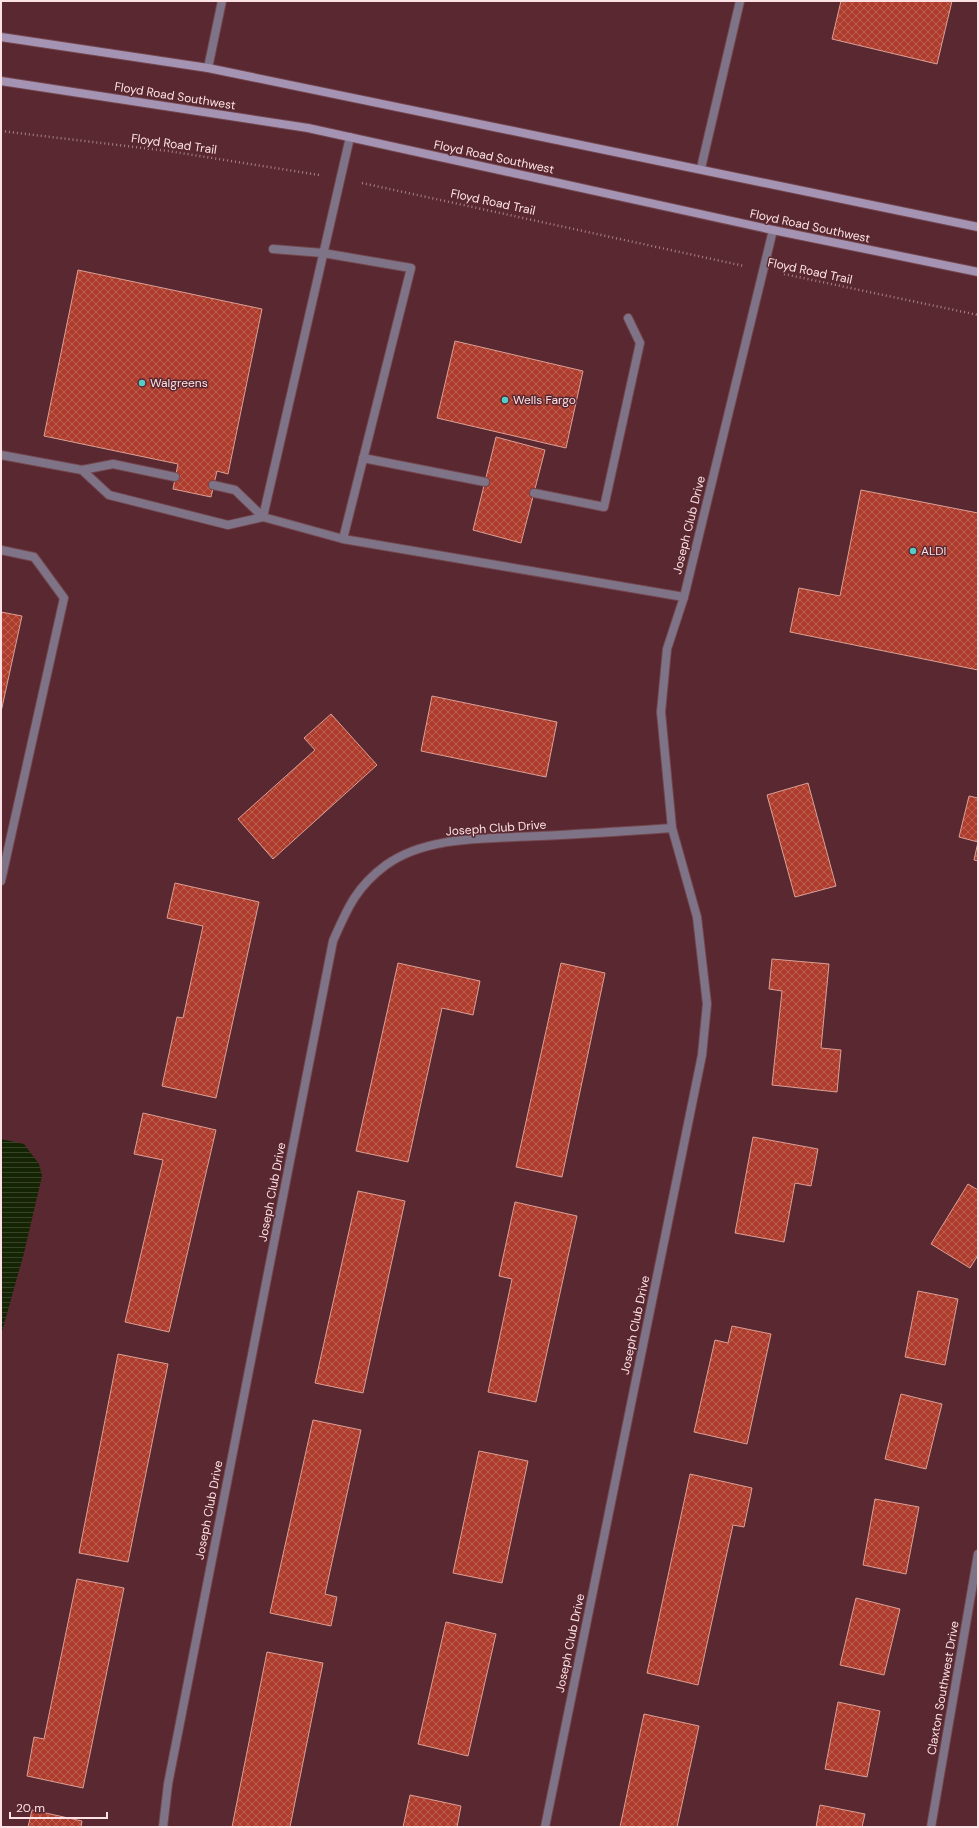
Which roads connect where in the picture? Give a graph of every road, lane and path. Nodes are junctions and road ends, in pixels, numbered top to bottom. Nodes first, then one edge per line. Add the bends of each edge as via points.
1 (222, 1) edge
2 (740, 1) edge
3 (1, 37) edge
4 (208, 68) junction
5 (1, 81) edge
6 (1, 131) edge
7 (350, 137) junction
8 (700, 168) junction
9 (340, 178) junction
10 (978, 227) edge
11 (773, 230) junction
12 (273, 249) dead end
13 (323, 253) junction
14 (763, 270) junction
15 (978, 272) edge
16 (978, 315) edge
17 (628, 318) dead end
18 (1, 454) edge
19 (363, 458) junction
20 (82, 470) junction
21 (176, 477) dead end
22 (485, 482) dead end
23 (213, 485) dead end
24 (534, 492) dead end
25 (263, 517) junction
26 (343, 539) junction
27 (1, 550) edge
28 (684, 597) junction
29 (672, 828) junction
30 (1, 881) edge
31 (978, 1554) edge
32 (163, 1827) edge
33 (545, 1827) edge
34 (931, 1827) edge

1 - 4 street
2 - 8 street
3 - 4 main road
4 - 8 main road
5 - 7 main road, Floyd Road Southwest via 308,128
6 - 9 path, Floyd Road Trail via 168,151
7 - 9 street
7 - 11 main road, Floyd Road Southwest
8 - 10 main road
9 - 13 street
9 - 14 path, Floyd Road Trail
11 - 14 street, Joseph Club Drive
11 - 15 main road, Floyd Road Southwest
12 - 13 street
13 - 19 street via 410,268
13 - 25 street
14 - 16 path, Floyd Road Trail
14 - 28 street, Joseph Club Drive
17 - 24 street via 640,343 604,507
18 - 20 street
19 - 22 street
19 - 26 street
20 - 21 street via 113,464
20 - 25 street via 109,495 228,525
23 - 25 street via 235,490
25 - 26 street
26 - 28 street
27 - 30 street via 34,557 64,598
28 - 29 street, Joseph Club Drive via 667,649 661,712
29 - 32 street, Joseph Club Drive via 447,842 408,852 386,865 363,885 348,905 332,949 168,1784
29 - 33 street, Joseph Club Drive via 697,917 707,1004 702,1055
31 - 34 street, Claxton Southwest Drive

